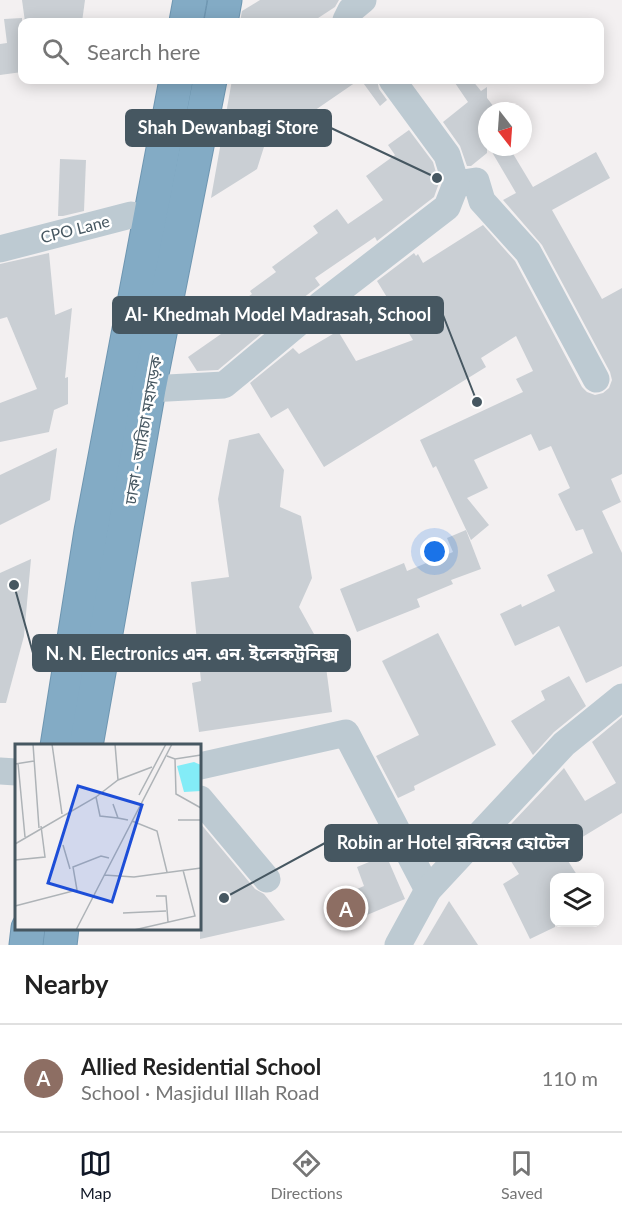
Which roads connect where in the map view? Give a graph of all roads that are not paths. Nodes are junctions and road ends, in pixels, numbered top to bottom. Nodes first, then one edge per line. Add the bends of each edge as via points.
1 (190, 0) edge
2 (225, 0) edge
3 (363, 0) edge
4 (187, 18) edge
5 (222, 18) edge
6 (347, 18) edge
7 (175, 84) edge
8 (209, 84) edge
9 (395, 84) edge
10 (452, 196) junction
11 (151, 218) junction
12 (0, 249) edge
13 (596, 379) dead end
14 (149, 389) junction
15 (622, 697) edge
16 (57, 744) edge
17 (86, 744) edge
18 (201, 766) edge
19 (0, 771) edge
20 (15, 772) edge
21 (201, 799) edge
22 (267, 879) dead end
23 (428, 890) junction
24 (28, 930) edge
25 (62, 930) edge
26 (26, 945) edge
27 (60, 945) edge
28 (398, 945) edge

1 - 4 highway
2 - 5 highway
3 - 6 street
7 - 11 highway, ঢাকা - আরিচা মহাসড়ক
8 - 14 highway, ঢাকা - আরিচা মহাসড়ক
9 - 10 street via 447,155
10 - 13 street via 476,181 482,201 528,252
10 - 14 street via 224,385
11 - 12 street, CPO Lane via 131,215
11 - 16 highway, ঢাকা - আরিচা মহাসড়ক via 91,531
14 - 17 highway, ঢাকা - আরিচা মহাসড়ক
15 - 23 street via 564,744
18 - 23 street via 346,733
19 - 20 street
21 - 22 street
23 - 28 street
24 - 26 highway
25 - 27 highway

